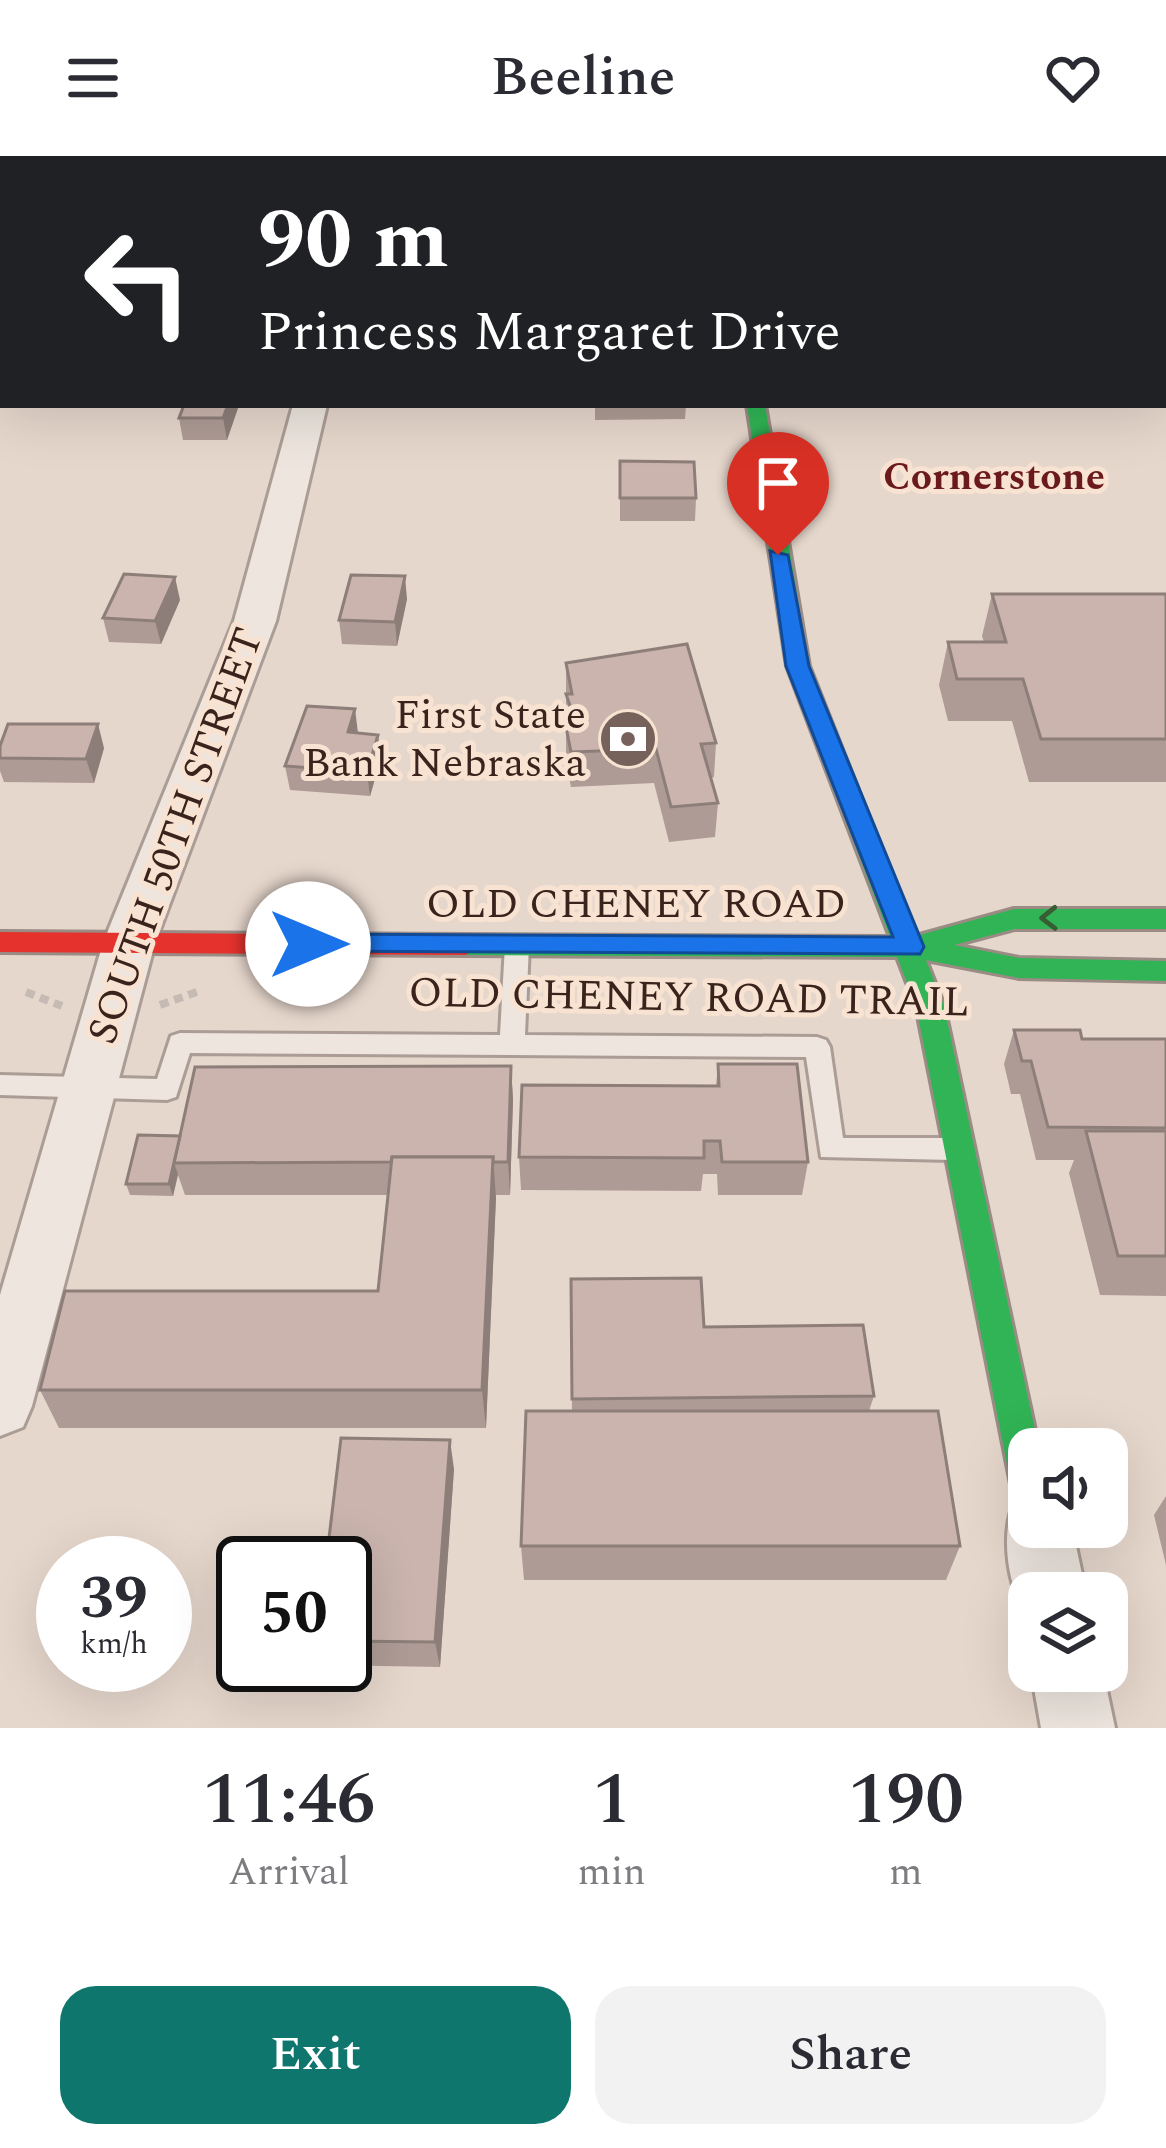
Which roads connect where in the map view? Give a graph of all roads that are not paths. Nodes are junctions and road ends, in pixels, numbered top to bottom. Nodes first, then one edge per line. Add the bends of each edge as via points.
1 (309, 408) edge
2 (756, 408) edge
3 (1166, 919) edge
4 (0, 942) edge
5 (129, 943) junction
6 (517, 945) junction
7 (911, 947) junction
8 (1166, 971) edge
9 (512, 1045) junction
10 (0, 1085) edge
11 (87, 1089) junction
12 (962, 1149) junction
13 (19, 1267) edge
14 (0, 1406) edge
15 (1018, 1428) edge
16 (1070, 1692) edge
17 (1078, 1728) edge

1 - 5 street, SOUTH 50TH STREET via 255,621
2 - 7 street via 798,666
3 -> 7 street, OLD CHENEY ROAD via 1014,919
4 - 5 street, OLD CHENEY ROAD
5 - 6 street, OLD CHENEY ROAD
5 - 11 street, SOUTH 50TH STREET
6 - 7 street, OLD CHENEY ROAD
6 - 9 lane
7 - 8 street, OLD CHENEY ROAD via 1019,968
7 - 12 street
9 - 11 lane via 180,1043 167,1090
9 - 12 lane via 817,1047 831,1149
10 - 11 lane
11 - 13 street, SOUTH 50TH STREET
12 - 15 street
13 - 14 street, SOUTH 50TH STREET
16 - 17 street

